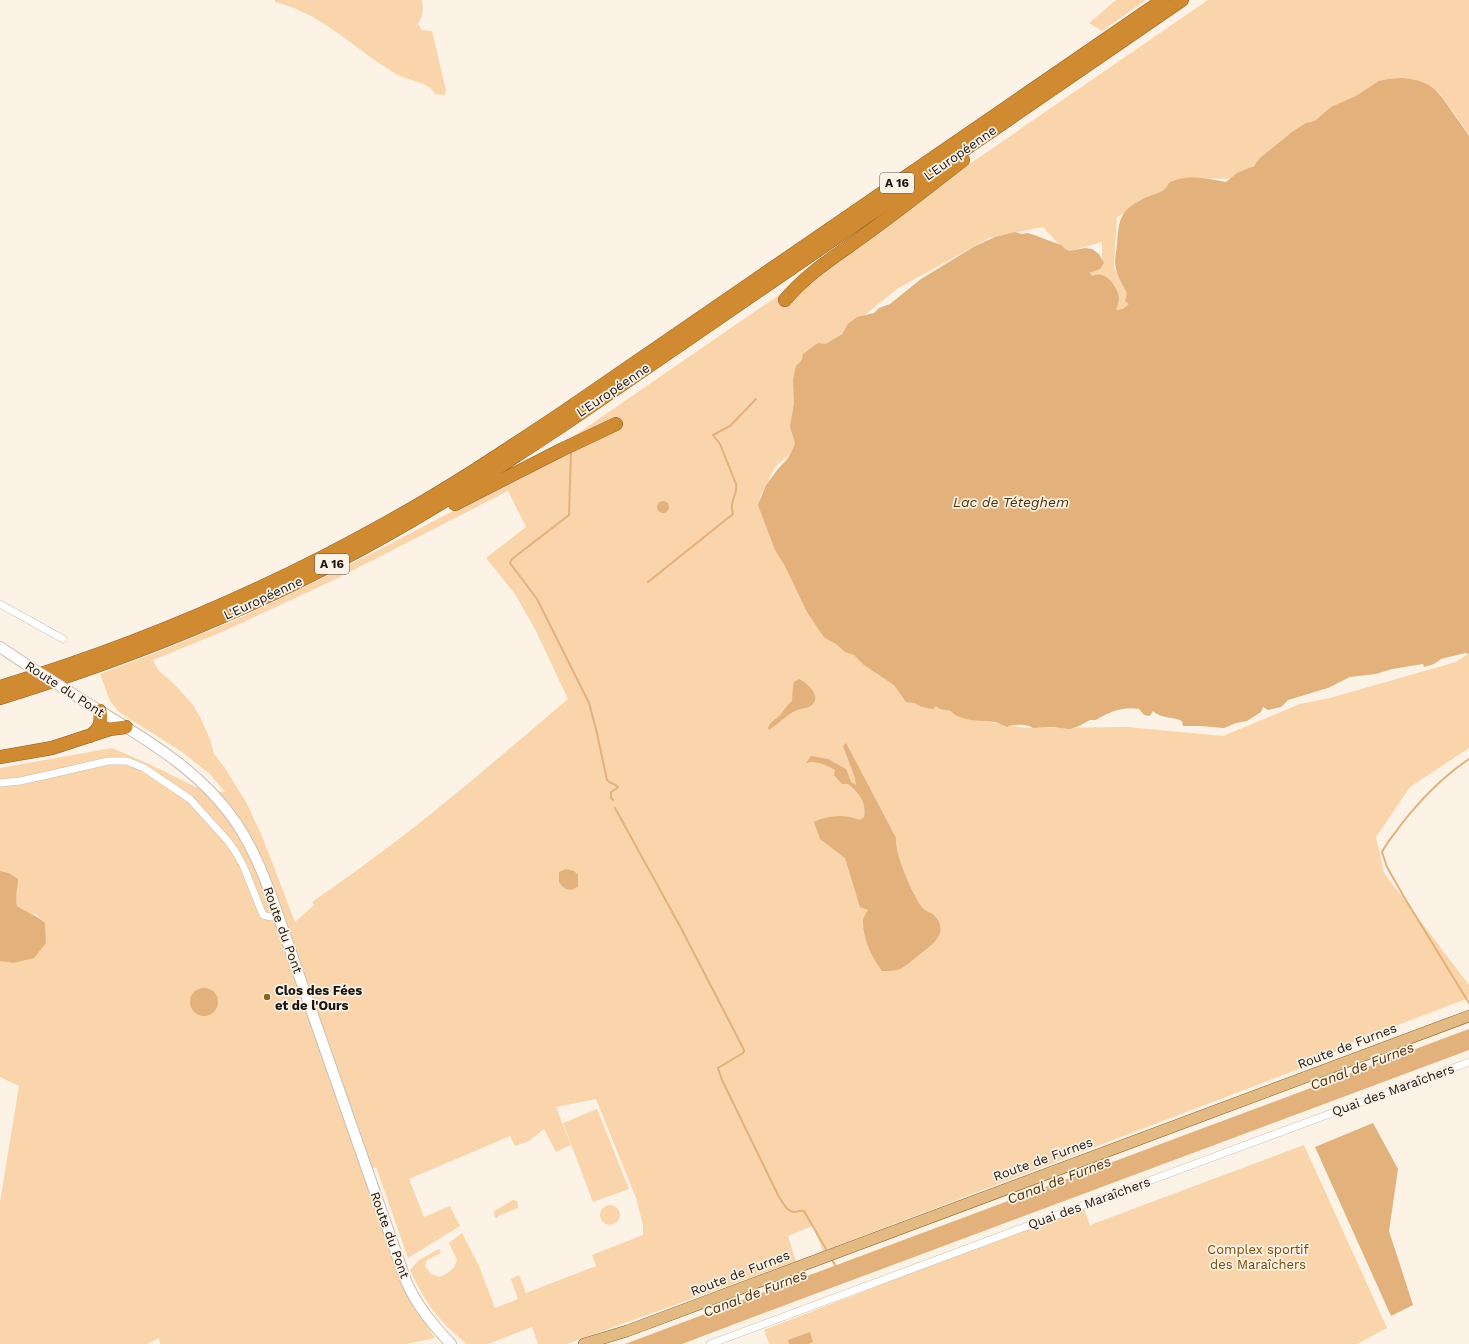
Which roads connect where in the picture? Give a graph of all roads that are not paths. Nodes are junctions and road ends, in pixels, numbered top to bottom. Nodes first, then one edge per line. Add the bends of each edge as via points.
1 (1163, 0) edge
2 (1182, 0) edge
3 (1081, 69) junction
4 (785, 300) dead end
5 (616, 424) dead end
6 (387, 535) junction
7 (0, 604) edge
8 (63, 639) dead end
9 (0, 647) edge
10 (0, 687) edge
11 (0, 698) edge
12 (100, 711) junction
13 (126, 728) junction
14 (90, 736) junction
15 (0, 757) edge
16 (0, 783) edge
17 (278, 915) junction
18 (1469, 1016) edge
19 (1469, 1062) edge
20 (627, 1331) junction
21 (453, 1344) edge
22 (584, 1344) edge
23 (598, 1344) edge
24 (710, 1344) edge

1 - 10 highway, L'Européenne / A 16 via 562,413 483,466 419,504 329,554 214,609 120,647
2 - 3 highway, L'Européenne / A 16
3 - 4 highway via 811,274
3 - 6 highway, L'Européenne / A 16 via 549,434 475,483
5 - 6 highway via 427,518
6 - 11 highway, L'Européenne / A 16 via 301,580 197,628 109,662
7 - 8 street
9 - 12 main road, Route du Pont, bridge
12 - 13 main road, Route du Pont
12 - 14 highway via 100,725
13 - 14 highway via 113,728
13 - 17 main road, Route du Pont via 178,762 203,783 224,806 252,851
14 - 15 highway via 48,749
16 - 17 street via 20,781 108,761 136,764 178,790 199,808 238,855 263,915
17 - 21 main road, Route du Pont via 406,1282 422,1309
18 - 20 main road, Route de Furnes
19 - 24 street, Quai des Maraîchers
20 - 22 main road, Route de Furnes
20 - 23 main road, Route de Furnes

